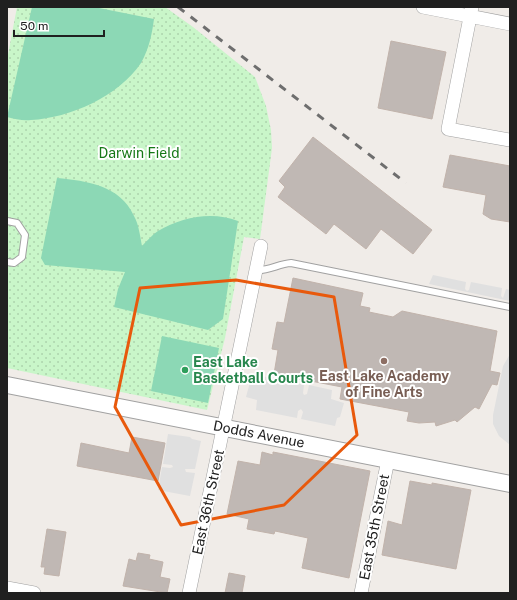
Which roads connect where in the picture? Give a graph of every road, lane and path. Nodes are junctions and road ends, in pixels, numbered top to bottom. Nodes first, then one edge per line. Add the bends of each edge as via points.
1 (423, 7) edge
2 (471, 12) edge
3 (510, 24) edge
4 (510, 140) edge
5 (7, 221) edge
6 (261, 246) dead end
7 (7, 262) edge
8 (256, 270) junction
9 (510, 307) edge
10 (7, 385) edge
11 (224, 427) junction
12 (388, 460) junction
13 (510, 484) edge
14 (7, 588) edge
15 (34, 593) edge
16 (189, 593) edge
17 (361, 593) edge

1 - 2 street
2 - 3 street
2 - 4 street via 448,129
5 - 7 lane via 17,223 26,235 22,257 14,263
6 - 8 street, East 36th Street
8 - 9 lane via 267,270 283,263 291,263
8 - 11 street, East 36th Street
10 - 11 street, Dodds Avenue
11 - 12 street, Dodds Avenue
11 - 16 street, East 36th Street
12 - 13 street, Dodds Avenue
12 - 17 street, East 35th Street
14 - 15 street

